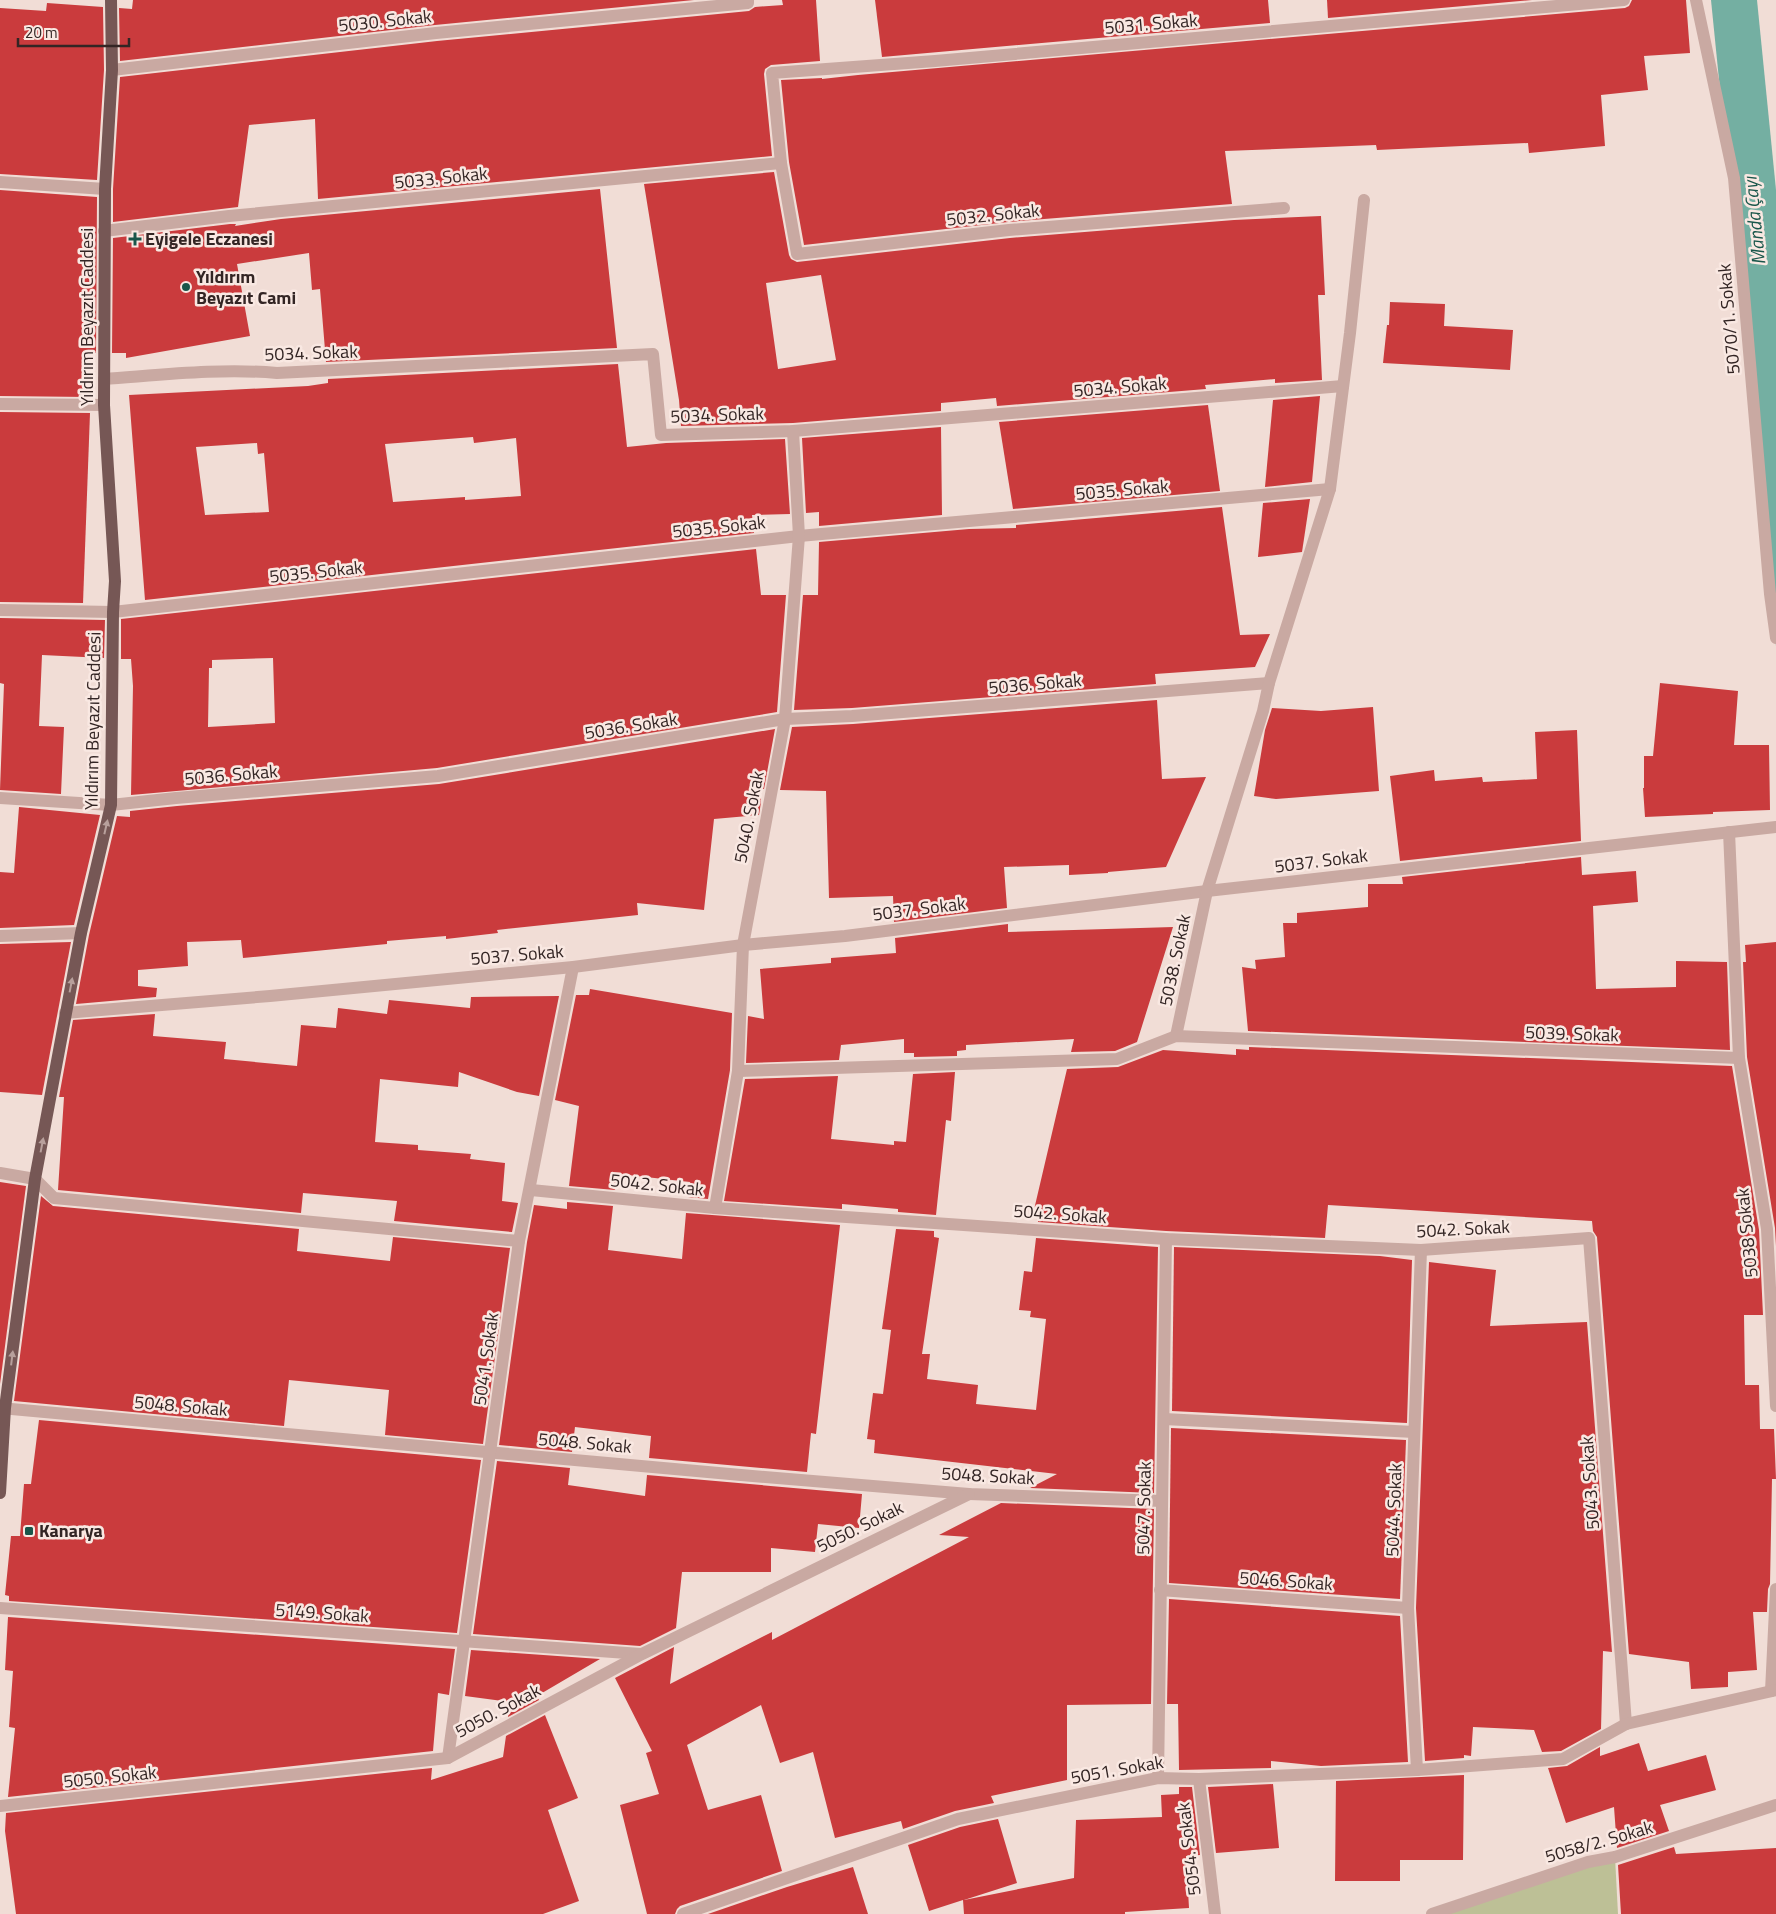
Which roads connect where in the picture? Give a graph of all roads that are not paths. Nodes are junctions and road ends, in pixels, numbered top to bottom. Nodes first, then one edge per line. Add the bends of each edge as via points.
1 (111, 0) edge
2 (748, 0) edge
3 (1624, 0) edge
4 (1696, 0) edge
5 (112, 70) junction
6 (781, 163) junction
7 (0, 182) edge
8 (104, 188) junction
9 (1364, 200) dead end
10 (1284, 208) dead end
11 (104, 231) junction
12 (104, 379) junction
13 (1343, 386) junction
14 (0, 404) edge
15 (104, 405) junction
16 (793, 431) junction
17 (1330, 489) junction
18 (799, 536) junction
19 (0, 610) edge
20 (113, 612) junction
21 (1776, 638) edge
22 (1269, 682) junction
23 (785, 719) junction
24 (0, 798) edge
25 (111, 805) junction
26 (1776, 827) edge
27 (1729, 832) junction
28 (1207, 892) junction
29 (81, 933) junction
30 (0, 936) edge
31 (743, 944) junction
32 (573, 967) junction
33 (65, 1013) junction
34 (1176, 1036) junction
35 (1740, 1058) junction
36 (738, 1071) junction
37 (0, 1173) edge
38 (35, 1179) junction
39 (530, 1190) junction
40 (715, 1208) junction
41 (1589, 1238) joint
42 (1166, 1239) junction
43 (519, 1241) junction
44 (1421, 1250) junction
45 (1776, 1406) edge
46 (2, 1408) edge
47 (1164, 1419) junction
48 (1414, 1432) junction
49 (491, 1452) junction
50 (0, 1493) edge
51 (969, 1494) junction
52 (1162, 1501) junction
53 (1776, 1589) edge
54 (1160, 1590) junction
55 (0, 1608) edge
56 (1408, 1608) junction
57 (463, 1641) junction
58 (642, 1654) junction
59 (1773, 1690) edge
60 (1626, 1724) junction
61 (448, 1758) junction
62 (1417, 1770) junction
63 (1158, 1778) junction
64 (1198, 1779) junction
65 (1776, 1805) edge
66 (0, 1806) edge
67 (683, 1914) edge
68 (1215, 1914) edge
69 (1432, 1914) edge

1 - 5 main road, Yıldırım Beyazıt Caddesi
2 - 5 street, 5030. Sokak via 748,3 436,33
3 - 6 street, 5031. Sokak via 772,73
4 - 21 street, 5070/1. Sokak via 1734,178
5 - 8 main road, Yıldırım Beyazıt Caddesi
6 - 10 street, 5032. Sokak via 797,254 1009,230
6 - 11 street, 5033. Sokak
7 - 8 street
8 - 11 main road, Yıldırım Beyazıt Caddesi
9 - 13 street, 5038. Sokak
11 - 12 main road, Yıldırım Beyazıt Caddesi
12 - 15 main road, Yıldırım Beyazıt Caddesi
12 - 16 street, 5034. Sokak via 653,354 661,434
13 - 16 street, 5034. Sokak
13 - 17 street, 5038. Sokak
14 - 15 street
15 - 20 main road, Yıldırım Beyazıt Caddesi via 115,581
16 - 18 street, 5040. Sokak
17 - 18 street, 5035. Sokak
17 - 22 street, 5038. Sokak
18 - 20 street, 5035. Sokak
18 - 23 street, 5040. Sokak
19 - 20 street, 5035. Sokak
20 - 25 main road, Yıldırım Beyazıt Caddesi
22 - 23 street, 5036. Sokak
22 - 28 street, 5038. Sokak
23 - 25 street, 5036. Sokak via 438,776
23 - 31 street, 5040. Sokak
24 - 25 street, 5036. Sokak
29 -> 25 main road, Yıldırım Beyazıt Caddesi
26 - 27 street, 5037. Sokak
27 - 28 street, 5037. Sokak
27 - 35 street
28 - 31 street, 5037. Sokak via 845,936
28 - 34 street, 5038. Sokak
29 - 30 street
33 -> 29 main road, Yıldırım Beyazıt Caddesi
31 - 32 street, 5037. Sokak
31 - 36 street, 5040. Sokak
32 - 33 street, 5037. Sokak
32 - 39 street, 5041. Sokak
38 -> 33 main road, Yıldırım Beyazıt Caddesi
34 - 35 street, 5039. Sokak
34 - 36 street via 1117,1059
35 - 45 street, 5038 Sokak via 1767,1229
36 - 40 street, 5040. Sokak
37 - 38 street
38 - 43 street via 54,1198
46 -> 38 main road, Yıldırım Beyazıt Caddesi
39 - 40 street, 5042. Sokak
39 - 43 street, 5041. Sokak
40 - 42 street, 5042. Sokak
41 - 44 street, 5042. Sokak
41 - 60 street, 5043. Sokak
42 - 44 street, 5042. Sokak
42 - 47 street, 5047. Sokak
43 - 49 street, 5041. Sokak
44 - 48 street, 5044. Sokak
46 - 49 street, 5048. Sokak
46 - 50 main road, Yıldırım Beyazıt Caddesi
47 - 48 street
47 - 52 street, 5047. Sokak
48 - 56 street, 5044. Sokak
49 - 51 street, 5048. Sokak
49 - 57 street, 5041. Sokak
51 - 52 street, 5048. Sokak
51 - 58 street, 5050. Sokak
52 - 54 street, 5047. Sokak
53 - 59 street
54 - 56 street, 5046. Sokak
54 - 63 street, 5047. Sokak
55 - 57 street, 5149. Sokak
56 - 62 street, 5044. Sokak
57 - 58 street, 5149. Sokak
57 - 61 street, 5041. Sokak
58 - 61 street, 5050. Sokak
59 - 60 street, 5051. Sokak
60 - 62 street, 5051. Sokak via 1563,1759
61 - 66 street, 5050. Sokak
62 - 64 street, 5051. Sokak
63 - 64 street, 5051. Sokak
63 - 67 street, 5051. Sokak via 958,1819
64 - 68 street, 5054. Sokak
65 - 69 street, 5058/2. Sokak

